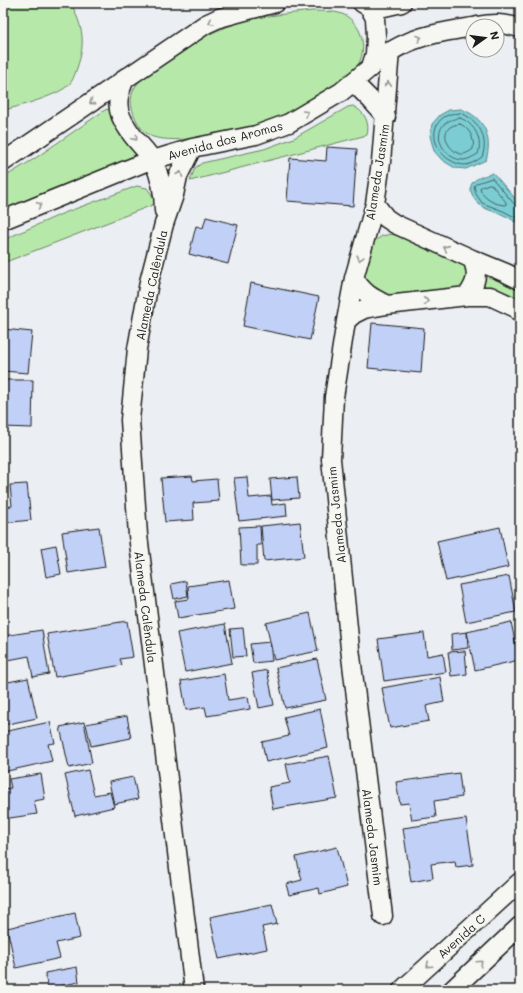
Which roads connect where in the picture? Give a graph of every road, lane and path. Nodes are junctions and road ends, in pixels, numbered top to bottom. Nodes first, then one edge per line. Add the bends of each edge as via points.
1 (275, 3) edge
2 (402, 3) edge
3 (368, 5) edge
4 (243, 8) edge
5 (505, 24) edge
6 (465, 28) edge
7 (520, 28) edge
8 (390, 51) junction
9 (372, 63) junction
10 (126, 78) junction
11 (353, 82) junction
12 (386, 116) junction
13 (192, 148) junction
14 (153, 161) junction
15 (3, 162) edge
16 (374, 204) junction
17 (3, 220) edge
18 (164, 224) junction
19 (406, 230) junction
20 (366, 237) junction
21 (472, 259) junction
22 (354, 278) junction
23 (520, 280) edge
24 (466, 296) junction
25 (387, 305) junction
26 (520, 313) edge
27 (346, 321) junction
28 (520, 882) edge
29 (383, 916) dead end
30 (520, 926) edge
31 (194, 990) edge
32 (402, 990) edge
33 (452, 990) edge

1 - 4 street
2 - 3 street
3 - 9 street via 375,18 376,54
4 -> 10 street via 206,24
5 - 7 street
8 -> 6 street, Avenida dos Aromas via 428,35
8 - 9 street, Avenida dos Aromas
12 -> 8 street, Alameda Jasmim
9 - 11 street, Avenida dos Aromas via 371,67
10 -> 14 street, Alameda Calêndula via 118,99 120,114 128,129
10 -> 15 street
11 - 12 street, Alameda Jasmim
13 -> 11 street, Avenida dos Aromas via 256,135 289,123
12 - 16 street, Alameda Jasmim
13 - 14 street, Avenida dos Aromas
18 -> 13 street, Alameda Calêndula via 178,176
17 -> 14 street, Avenida dos Aromas
14 - 18 street, Alameda Calêndula via 164,197
16 - 19 street via 386,218
16 - 20 street, Alameda Jasmim
18 - 31 street, Alameda Calêndula via 149,282 137,349 130,420 138,535
19 - 20 street via 385,229
21 -> 19 street
20 -> 22 street, Alameda Jasmim
21 - 23 street
21 - 24 street via 476,278
22 - 25 street via 369,296
22 - 27 street, Alameda Jasmim
25 -> 24 street
24 - 26 street via 490,296 516,308
25 - 27 street via 364,309
27 - 29 street, Alameda Jasmim via 334,397 331,459 350,648
28 -> 32 street, Avenida C
33 -> 30 street

